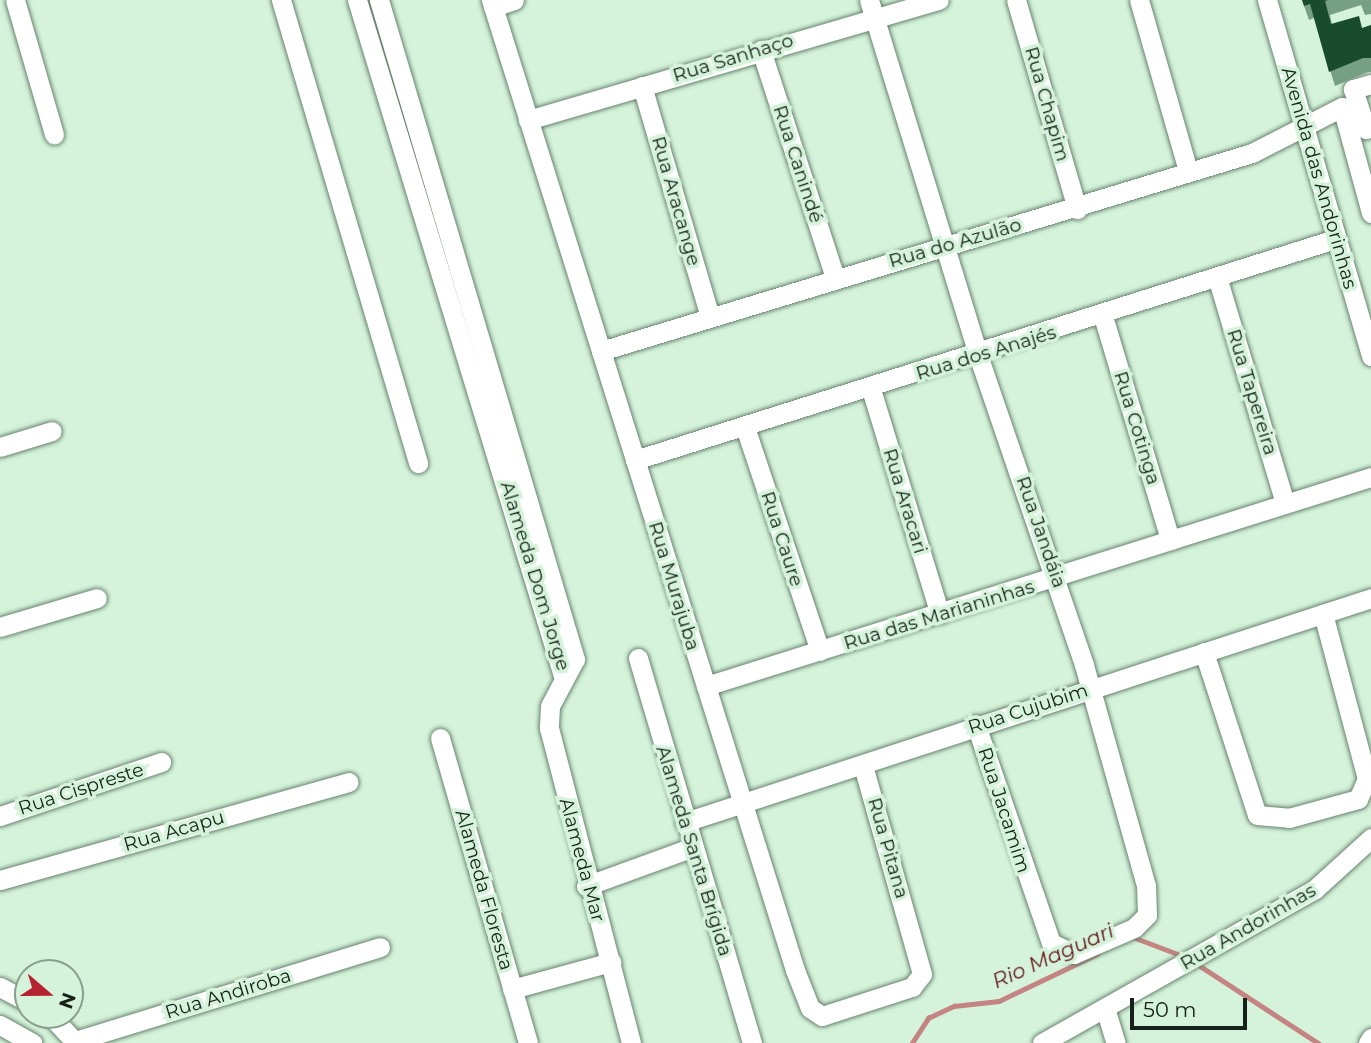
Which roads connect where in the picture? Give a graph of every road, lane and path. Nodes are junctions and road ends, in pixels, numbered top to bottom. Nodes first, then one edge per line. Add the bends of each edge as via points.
1 (15, 0) edge
2 (281, 0) edge
3 (357, 0) edge
4 (379, 0) edge
5 (514, 0) edge
6 (939, 0) edge
7 (1016, 0) edge
8 (1139, 0) edge
9 (1267, 0) edge
10 (492, 3) edge
11 (871, 8) edge
12 (761, 50) junction
13 (1371, 84) edge
14 (642, 86) junction
15 (1350, 106) junction
16 (528, 120) junction
17 (1371, 127) edge
18 (1307, 128) junction
19 (54, 134) dead end
20 (1188, 171) junction
21 (1370, 206) edge
22 (1077, 209) junction
23 (1335, 239) junction
24 (944, 244) junction
25 (835, 278) junction
26 (1219, 280) junction
27 (1103, 316) junction
28 (710, 317) junction
29 (601, 351) junction
30 (978, 355) junction
31 (1371, 356) edge
32 (871, 389) junction
33 (745, 427) junction
34 (52, 431) dead end
35 (0, 447) edge
36 (635, 460) junction
37 (418, 463) dead end
38 (1371, 477) edge
39 (1285, 503) junction
40 (1170, 540) junction
41 (1059, 579) junction
42 (97, 598) dead end
43 (1371, 598) edge
44 (940, 614) junction
45 (1323, 614) junction
46 (0, 627) edge
47 (820, 651) junction
48 (1204, 652) junction
49 (638, 658) dead end
50 (564, 679) junction
51 (706, 687) junction
52 (1090, 688) junction
53 (976, 725) junction
54 (440, 738) dead end
55 (161, 762) dead end
56 (863, 765) junction
57 (348, 782) dead end
58 (746, 803) junction
59 (0, 816) edge
60 (685, 822) junction
61 (1371, 838) edge
62 (693, 847) junction
63 (0, 880) edge
64 (586, 886) junction
65 (1031, 896) joint
66 (912, 931) joint
67 (380, 947) dead end
68 (611, 962) junction
69 (512, 989) junction
70 (1105, 1008) junction
71 (0, 1025) edge
72 (63, 1029) edge
73 (1371, 1038) edge
74 (76, 1042) edge
75 (32, 1043) edge
76 (527, 1043) edge
77 (631, 1043) edge
78 (752, 1043) edge
79 (1042, 1043) edge
80 (1116, 1043) edge
81 (1368, 1043) edge

1 - 19 street
2 - 37 street
3 - 50 street, Alameda Dom Jorge
4 - 50 street, Alameda Dom Jorge via 575,659
5 - 10 street
6 - 11 street, Rua Sanhaço
7 - 22 street, Rua Chapim
8 - 20 street
9 - 18 street, Avenida das Andorinhas
10 - 16 street, Rua Murajuba
11 - 12 street, Rua Sanhaço
11 - 24 street, Rua Jandáia
12 - 14 street, Rua Sanhaço
12 - 25 street, Rua Canindé
13 - 15 street via 1353,89
14 - 16 street, Rua Sanhaço
14 - 28 street, Rua Aracange
15 - 17 street via 1366,129
15 - 18 street, Rua do Azulão
15 - 21 street
16 - 29 street, Rua Murajuba
18 - 20 street, Rua do Azulão
18 - 23 street, Avenida das Andorinhas
20 - 22 street, Rua do Azulão
22 - 24 street, Rua do Azulão
23 - 26 street, Rua dos Anajés
23 - 31 street, Avenida das Andorinhas
24 - 25 street, Rua do Azulão
24 - 30 street, Rua Jandáia
25 - 28 street, Rua do Azulão
26 - 27 street, Rua dos Anajés
26 - 39 street, Rua Tapereira
27 - 30 street, Rua dos Anajés
27 - 40 street, Rua Cotinga
28 - 29 street, Rua do Azulão
29 - 36 street, Rua Murajuba
30 - 32 street, Rua dos Anajés
30 - 41 street, Rua Jandáia
32 - 33 street, Rua dos Anajés
32 - 44 street, Rua Aracari
33 - 36 street, Rua dos Anajés
33 - 47 street, Rua Caure
34 - 35 street
36 - 51 street, Rua Murajuba
38 - 39 street, Rua das Marianinhas
39 - 40 street, Rua das Marianinhas
40 - 41 street, Rua das Marianinhas
41 - 44 street, Rua das Marianinhas
41 - 52 street, Rua Jandáia
42 - 46 street
43 - 45 street, Rua Cujubim
44 - 47 street, Rua das Marianinhas
45 - 48 street, Rua Cujubim
45 - 48 street via 1365,767 1365,794 1267,820 1253,808
47 - 51 street, Rua das Marianinhas
48 - 52 street, Rua Cujubim
49 - 60 street, Alameda Santa Brígida
50 - 64 street, Alameda Mar via 550,706 549,729
51 - 58 street, Rua Murajuba
52 - 53 street, Rua Cujubim
52 - 65 street, Rua Jandáia via 1146,885 1147,915 1134,928 1074,954 1045,935
53 - 56 street, Rua Cujubim
53 - 65 street, Rua Jacamim
54 - 69 street, Alameda Floresta
55 - 59 street, Rua Cispreste
56 - 58 street, Rua Cujubim
56 - 66 street, Rua Pitana
57 - 63 street, Rua Acapu
58 - 60 street, Rua Cujubim
58 - 66 street, Rua Murajuba via 795,970 815,1013 828,1016 912,987 922,969
60 - 62 street, Alameda Santa Brígida
61 - 70 street, Rua Andorinhas via 1315,889
62 - 64 street
62 - 78 street, Alameda Santa Brígida
64 - 68 street, Alameda Mar
67 - 74 street, Rua Andiroba
68 - 69 street
68 - 77 street, Alameda Mar
69 - 76 street, Alameda Floresta
70 - 79 street, Rua Andorinhas
70 - 80 street
71 - 75 street
72 - 74 street
73 - 81 street

